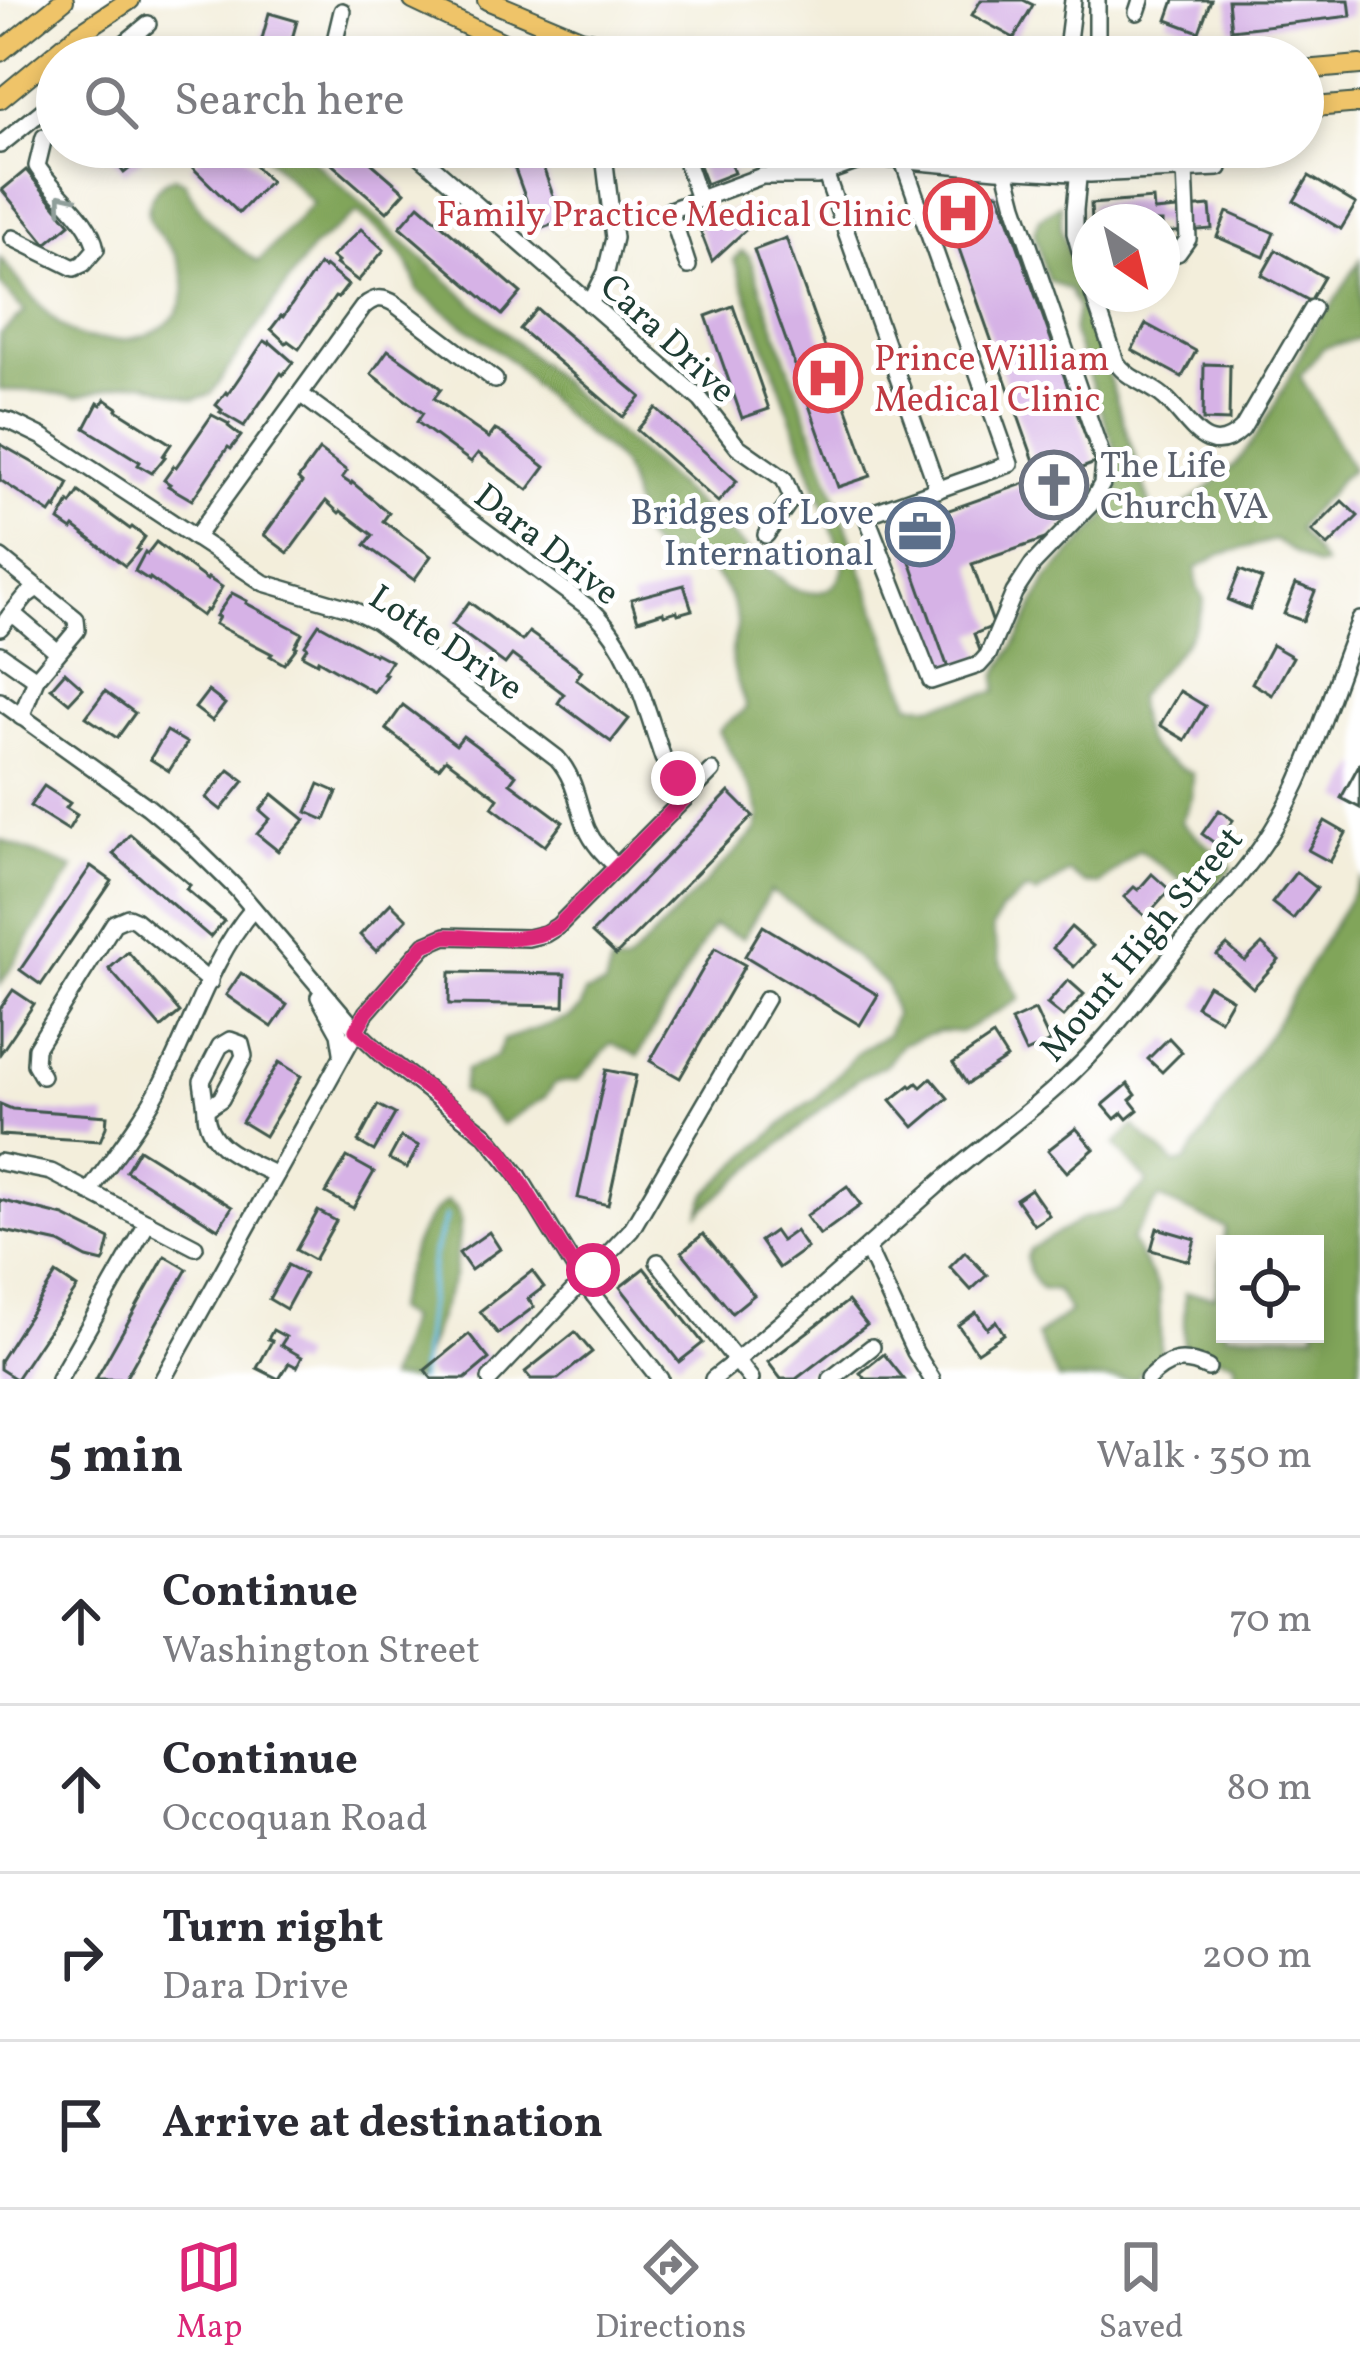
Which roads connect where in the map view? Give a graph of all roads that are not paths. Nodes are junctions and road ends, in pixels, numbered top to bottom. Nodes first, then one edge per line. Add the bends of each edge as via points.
1 (130, 0) edge
2 (413, 0) edge
3 (488, 0) edge
4 (1073, 0) edge
5 (1097, 0) edge
6 (62, 2) edge
7 (342, 11) dead end
8 (148, 24) dead end
9 (80, 33) junction
10 (76, 36) edge
11 (82, 36) edge
12 (133, 36) edge
13 (336, 36) edge
14 (489, 36) edge
15 (571, 36) edge
16 (1069, 36) edge
17 (1097, 36) edge
18 (0, 52) edge
19 (1360, 65) edge
20 (1324, 68) edge
21 (36, 69) edge
22 (0, 99) edge
23 (1360, 103) edge
24 (1324, 106) edge
25 (36, 116) edge
26 (0, 145) edge
27 (39, 168) edge
28 (434, 168) edge
29 (606, 168) edge
30 (688, 168) edge
31 (824, 168) edge
32 (839, 168) edge
33 (905, 168) edge
34 (983, 168) edge
35 (1080, 168) edge
36 (1219, 168) dead end
37 (1185, 169) junction
38 (1006, 170) junction
39 (826, 173) junction
40 (1080, 173) junction
41 (699, 200) junction
42 (1076, 204) edge
43 (13, 238) dead end
44 (1180, 250) edge
45 (688, 266) dead end
46 (590, 304) junction
47 (1313, 308) dead end
48 (1099, 312) edge
49 (495, 380) dead end
50 (300, 394) junction
51 (0, 419) edge
52 (938, 490) junction
53 (766, 535) dead end
54 (196, 538) junction
55 (2, 558) edge
56 (37, 587) junction
57 (1360, 620) edge
58 (5, 622) edge
59 (58, 652) junction
60 (0, 654) edge
61 (36, 679) junction
62 (0, 701) edge
63 (21, 716) junction
64 (712, 771) dead end
65 (694, 789) junction
66 (617, 867) junction
67 (254, 909) junction
68 (303, 968) junction
69 (210, 982) junction
70 (766, 999) dead end
71 (356, 1030) junction
72 (342, 1056) junction
73 (42, 1076) dead end
74 (206, 1109) dead end
75 (0, 1162) edge
76 (276, 1175) junction
77 (89, 1192) junction
78 (148, 1222) junction
79 (195, 1247) dead end
80 (867, 1248) junction
81 (658, 1262) dead end
82 (582, 1280) junction
83 (872, 1348) dead end
84 (736, 1360) junction
85 (1208, 1368) dead end
86 (59, 1379) edge
87 (163, 1379) edge
88 (490, 1379) edge
89 (660, 1379) edge
90 (712, 1379) edge
91 (751, 1379) edge
92 (831, 1379) edge
93 (932, 1379) edge
94 (1148, 1379) edge

1 - 9 main road
2 - 14 main road
3 - 15 main road
4 - 16 street
5 - 17 street
6 - 9 main road
6 - 18 main road
7 - 13 street
8 - 12 street
9 - 10 main road
9 - 11 street
19 - 20 main road
21 - 22 main road
23 - 24 main road
25 - 26 street
43 -> 27 street via 74,268 96,249
28 - 46 street, Cara Drive
29 - 46 street via 614,238
30 - 41 street
31 - 39 street
32 - 39 street
33 - 52 street via 1010,464
34 - 38 street
35 - 40 street
36 - 37 street
37 - 40 street
37 - 44 street via 1188,239
38 - 40 street
38 - 52 street via 1103,462 1102,484 1033,564 988,655 931,682 866,515
39 - 41 street via 762,176
39 - 52 street
40 - 42 street
41 - 45 street via 670,210
46 - 53 street, Cara Drive via 701,400 743,452 784,478 792,498
47 - 48 street via 1242,429 1222,442 1201,437 1165,397 1120,370
49 - 50 street via 381,298 363,307
50 - 54 street
50 - 65 street, Dara Drive via 605,622 634,671 663,758
51 - 54 street, Lotte Drive via 43,436
54 - 66 street, Lotte Drive via 264,583 376,621 541,743 570,776 589,833
55 - 56 street
56 - 58 street
56 - 59 street via 78,622
57 - 80 street, Mount High Street via 1314,746 1257,854 1066,1079
58 - 59 street via 18,618
59 - 61 street
60 - 61 street
61 - 63 street
62 - 63 street
63 - 67 street via 148,807
64 - 65 street
65 - 66 street
66 - 71 street via 545,934 446,936 424,945
67 - 68 street
67 - 69 street
68 - 71 street
68 - 72 street via 339,1033
69 - 73 street via 136,920 120,918 36,1048
69 - 77 street via 147,1110
70 - 82 street via 632,1231
71 - 72 street
71 - 82 street via 502,1152
72 - 76 street
74 - 76 street via 207,1129 221,1146
75 - 77 street via 51,1172
76 - 87 street
77 - 78 street
78 - 79 street
78 - 86 street
80 - 84 street, Mount High Street
80 - 93 street
81 - 84 street
82 - 88 street
82 - 89 street
83 - 92 street
84 - 90 street, Mount High Street
84 - 91 street
85 - 94 street via 1171,1361

